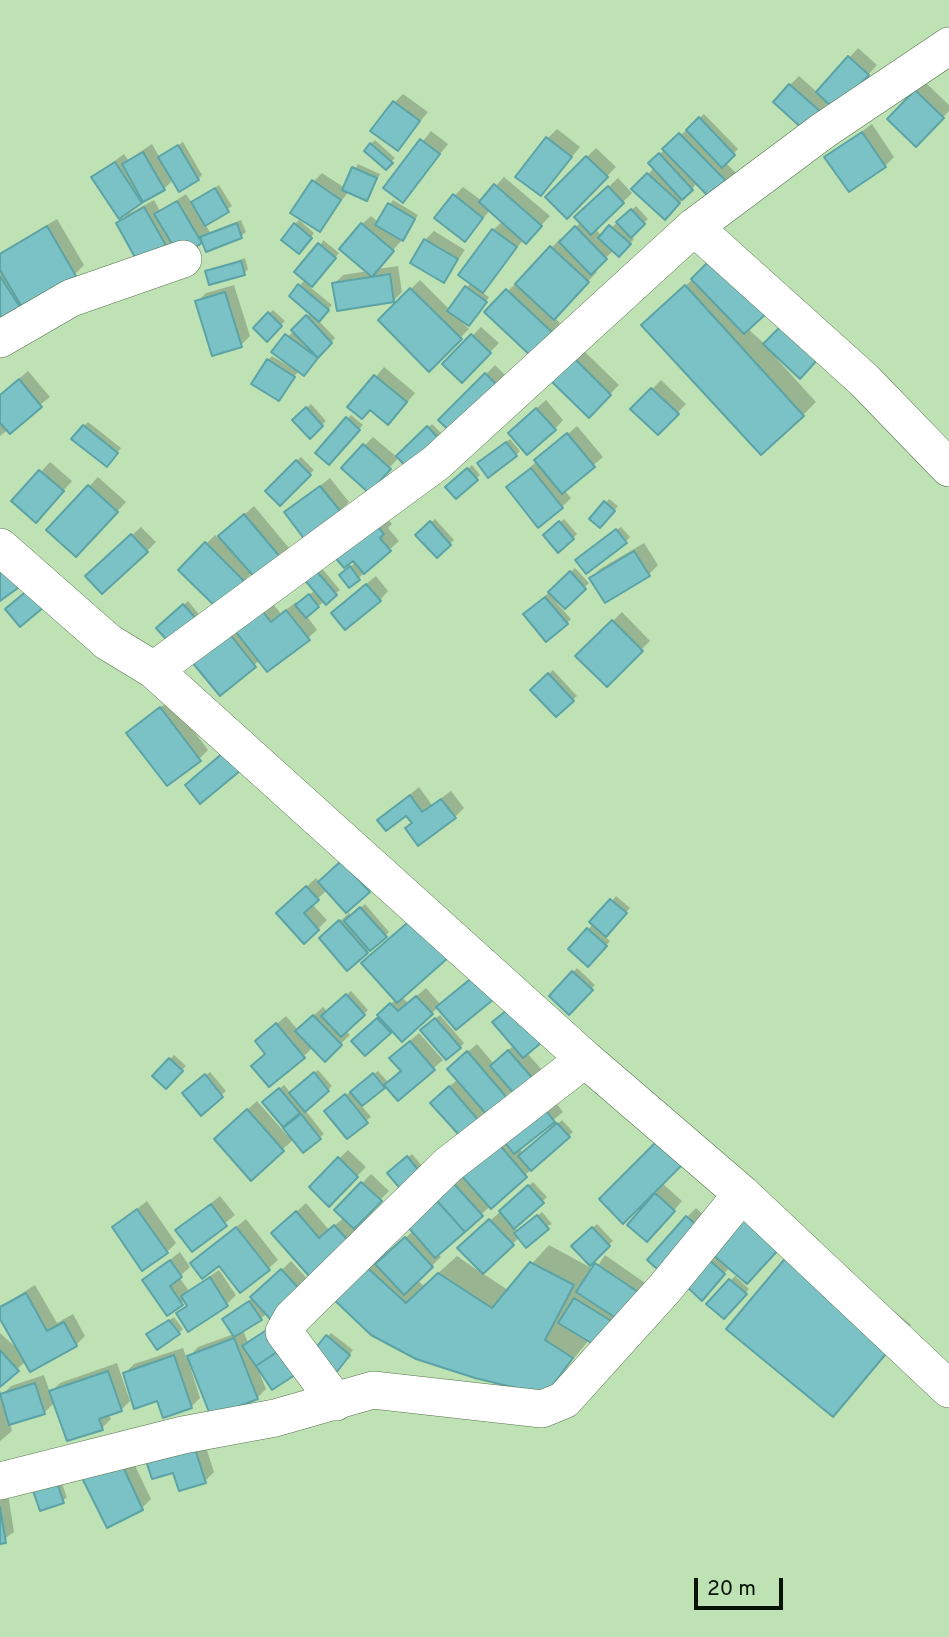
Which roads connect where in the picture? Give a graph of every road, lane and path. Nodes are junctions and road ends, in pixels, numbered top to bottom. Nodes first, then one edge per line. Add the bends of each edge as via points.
1 (949, 46) edge
2 (694, 227) junction
3 (183, 259) dead end
4 (0, 339) edge
5 (949, 468) edge
6 (0, 547) edge
7 (154, 670) junction
8 (585, 1059) junction
9 (742, 1194) junction
10 (949, 1389) edge
11 (336, 1402) junction
12 (0, 1481) edge

1 - 2 street via 824,130
2 - 5 street via 864,380
2 - 7 street via 436,463
3 - 4 street via 71,298
6 - 7 street via 108,642
7 - 8 street
8 - 9 street
8 - 11 street via 448,1165 292,1318 284,1332
9 - 10 street
9 - 11 street via 564,1400 538,1411 373,1390
11 - 12 street via 183,1434

